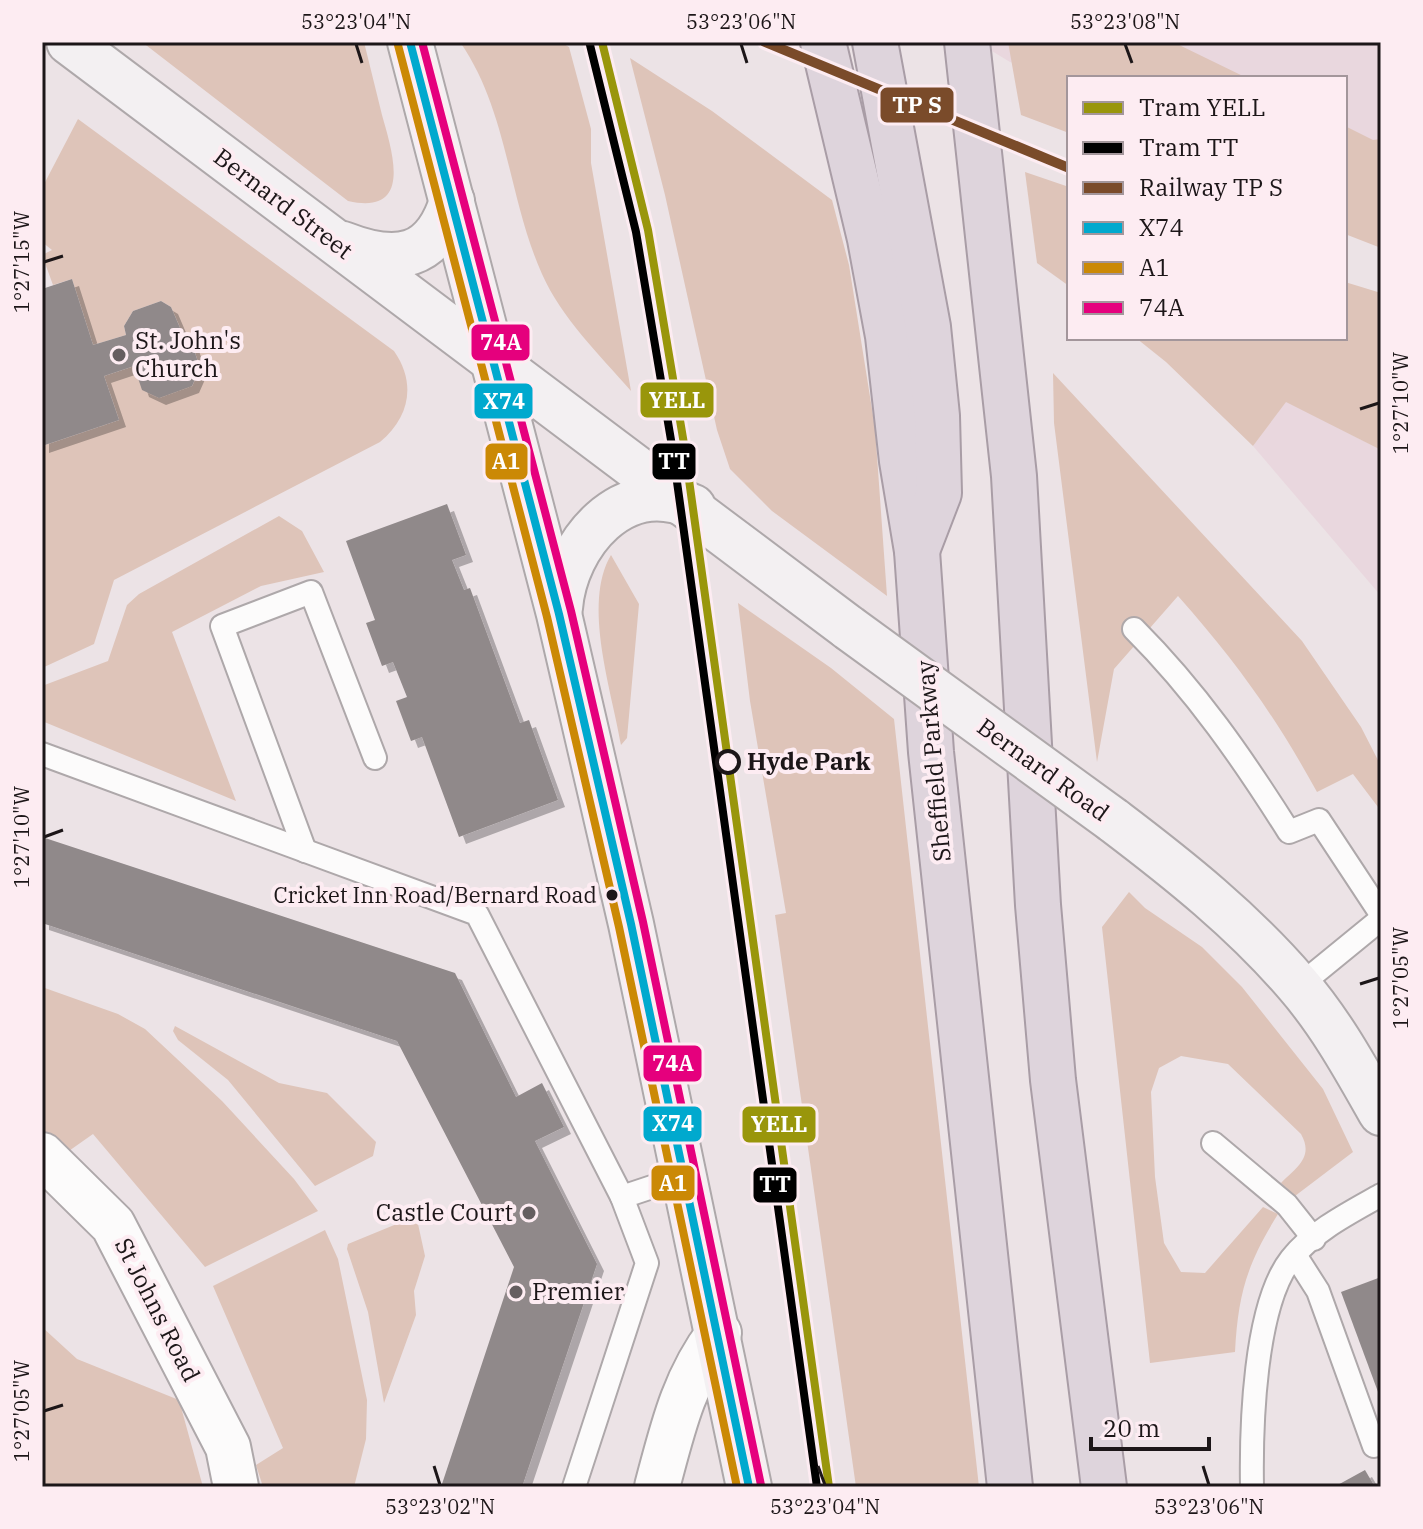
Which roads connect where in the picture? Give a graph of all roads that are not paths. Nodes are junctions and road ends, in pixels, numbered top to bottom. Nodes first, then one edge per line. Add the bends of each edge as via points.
1 (69, 42) edge
2 (410, 42) edge
3 (823, 42) edge
4 (875, 42) edge
5 (967, 42) edge
6 (452, 201) junction
7 (330, 238) junction
8 (497, 367) junction
9 (693, 507) junction
10 (917, 551) junction
11 (559, 614) junction
12 (1134, 629) dead end
13 (42, 754) edge
14 (375, 758) dead end
15 (305, 851) junction
16 (1381, 916) edge
17 (1299, 986) junction
18 (1381, 1113) edge
19 (1213, 1143) dead end
20 (42, 1155) edge
21 (685, 1176) junction
22 (1381, 1195) edge
23 (622, 1197) junction
24 (1314, 1239) junction
25 (1295, 1255) junction
26 (719, 1333) junction
27 (1374, 1446) dead end
28 (236, 1487) edge
29 (574, 1487) edge
30 (657, 1487) edge
31 (749, 1487) edge
32 (1010, 1487) edge
33 (1104, 1487) edge
34 (1252, 1487) edge

1 - 7 main road, Bernard Street
2 - 6 main road
3 - 10 highway, Sheffield Parkway via 879,291
4 - 10 highway via 928,327 937,416 939,493
5 - 33 highway via 1014,476 1053,1080
6 - 7 main road via 444,228 414,251 365,252
6 - 8 main road
7 - 8 main road, Bernard Street
8 - 9 main road, Bernard Road
8 - 11 main road
9 - 11 main road via 656,499 615,512 591,530 565,574
9 - 17 main road, Bernard Road, bridge via 1183,873
10 - 32 highway, Sheffield Parkway via 931,752
11 - 21 main road
12 - 16 lane via 1175,669 1213,718 1289,832 1319,820
13 - 15 lane
14 - 15 lane via 311,592 222,626
15 - 23 lane via 477,914
16 - 17 lane
17 - 18 main road, Bernard Road via 1351,1059
19 - 24 lane via 1287,1205
20 - 28 street, St Johns Road via 113,1225 228,1447
21 - 23 lane
21 - 26 main road
22 - 24 lane
23 - 29 lane via 647,1263
24 - 25 lane
25 - 27 lane via 1318,1291
25 - 34 lane via 1270,1306 1259,1355
26 - 30 street via 682,1394
26 - 31 main road

